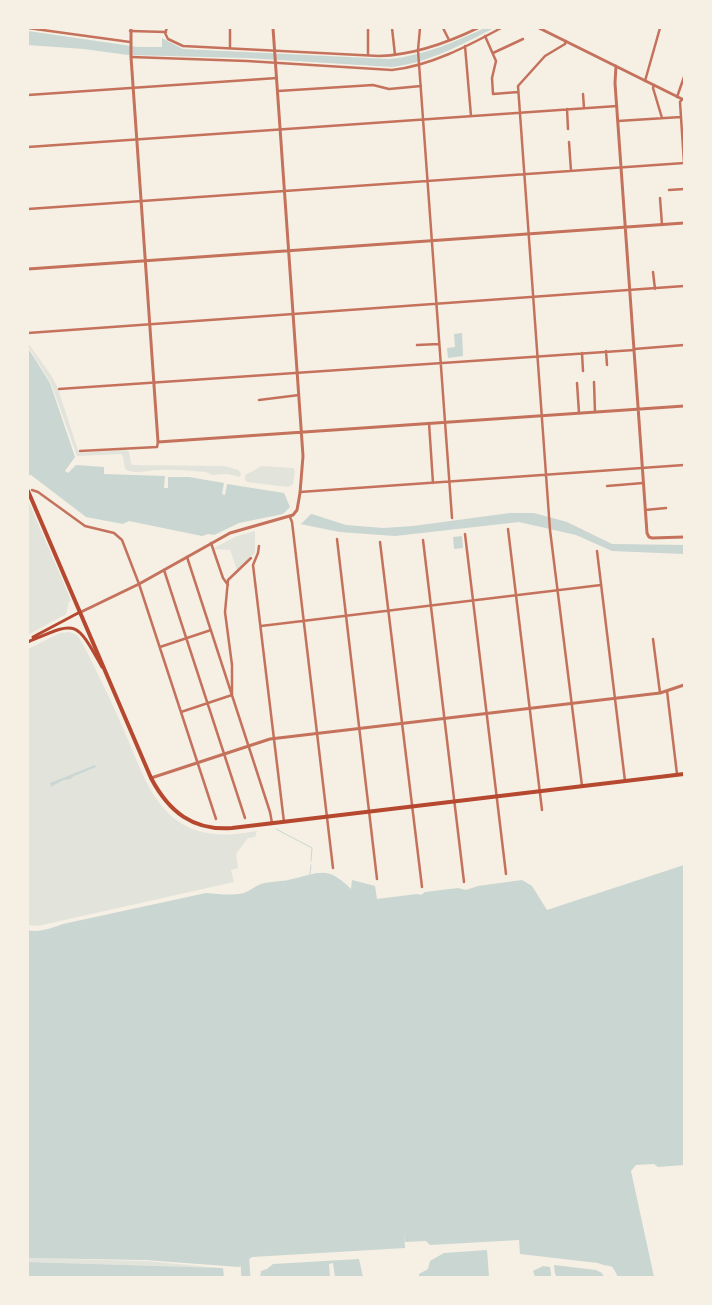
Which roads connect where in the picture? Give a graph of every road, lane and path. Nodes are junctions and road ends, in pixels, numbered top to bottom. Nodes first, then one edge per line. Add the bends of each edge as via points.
1 (28, 28) edge
2 (167, 28) edge
3 (230, 28) edge
4 (273, 28) edge
5 (368, 28) edge
6 (392, 28) edge
7 (420, 28) edge
8 (445, 28) edge
9 (478, 28) edge
10 (501, 28) edge
11 (538, 28) edge
12 (660, 28) edge
13 (131, 29) edge
14 (166, 32) junction
15 (485, 36) junction
16 (523, 39) dead end
17 (449, 40) junction
18 (566, 41) junction
19 (130, 43) junction
20 (465, 46) junction
21 (230, 48) junction
22 (275, 50) junction
23 (418, 51) junction
24 (493, 54) junction
25 (368, 55) junction
26 (395, 55) junction
27 (131, 57) junction
28 (276, 62) junction
29 (419, 63) junction
30 (616, 66) junction
31 (684, 77) edge
32 (277, 78) junction
33 (645, 80) junction
34 (654, 85) junction
35 (421, 86) junction
36 (133, 88) junction
37 (278, 91) junction
38 (518, 92) junction
39 (583, 94) dead end
40 (28, 95) edge
41 (677, 97) junction
42 (683, 100) edge
43 (616, 106) junction
44 (584, 108) junction
45 (567, 109) junction
46 (520, 112) junction
47 (472, 116) junction
48 (682, 117) junction
49 (662, 118) junction
50 (423, 119) junction
51 (618, 121) junction
52 (281, 129) junction
53 (568, 129) dead end
54 (136, 139) junction
55 (569, 142) dead end
56 (28, 147) edge
57 (621, 168) junction
58 (571, 171) junction
59 (524, 174) junction
60 (428, 181) junction
61 (684, 189) edge
62 (669, 190) dead end
63 (285, 191) junction
64 (660, 198) dead end
65 (141, 201) junction
66 (28, 209) edge
67 (684, 223) edge
68 (662, 225) junction
69 (625, 227) junction
70 (528, 234) junction
71 (432, 241) junction
72 (289, 251) junction
73 (145, 261) junction
74 (28, 269) edge
75 (653, 272) dead end
76 (684, 286) edge
77 (655, 289) junction
78 (630, 291) junction
79 (533, 297) junction
80 (436, 304) junction
81 (294, 314) junction
82 (149, 324) junction
83 (28, 332) edge
84 (439, 344) junction
85 (417, 345) dead end
86 (684, 345) edge
87 (634, 349) junction
88 (606, 351) junction
89 (582, 353) junction
90 (537, 356) junction
91 (441, 363) junction
92 (607, 365) dead end
93 (583, 371) dead end
94 (298, 372) junction
95 (154, 382) junction
96 (594, 382) dead end
97 (578, 383) dead end
98 (59, 389) dead end
99 (299, 395) junction
100 (259, 400) dead end
101 (684, 406) edge
102 (638, 409) junction
103 (596, 412) junction
104 (579, 413) junction
105 (541, 415) junction
106 (445, 422) junction
107 (429, 423) junction
108 (302, 432) junction
109 (158, 442) junction
110 (80, 451) dead end
111 (684, 465) edge
112 (642, 468) junction
113 (546, 475) junction
114 (449, 482) junction
115 (433, 483) junction
116 (644, 483) junction
117 (607, 486) dead end
118 (30, 490) edge
119 (300, 492) junction
120 (666, 508) dead end
121 (646, 510) junction
122 (290, 517) junction
123 (452, 518) dead end
124 (508, 528) dead end
125 (466, 534) dead end
126 (684, 537) edge
127 (337, 539) dead end
128 (423, 540) dead end
129 (380, 542) dead end
130 (211, 544) junction
131 (259, 546) dead end
132 (597, 552) dead end
133 (187, 557) junction
134 (251, 558) dead end
135 (164, 570) junction
136 (139, 584) junction
137 (228, 585) junction
138 (601, 585) junction
139 (558, 590) junction
140 (516, 595) junction
141 (473, 600) junction
142 (431, 605) junction
143 (388, 610) junction
144 (81, 612) junction
145 (346, 616) junction
146 (303, 621) junction
147 (261, 626) junction
148 (211, 630) junction
149 (186, 638) junction
150 (653, 639) dead end
151 (28, 641) edge
152 (160, 647) junction
153 (108, 678) junction
154 (684, 685) edge
155 (667, 691) junction
156 (660, 692) junction
157 (232, 695) junction
158 (614, 698) junction
159 (207, 703) junction
160 (572, 703) junction
161 (530, 708) junction
162 (181, 712) junction
163 (487, 713) junction
164 (444, 718) junction
165 (402, 723) junction
166 (360, 728) junction
167 (317, 734) junction
168 (274, 739) junction
169 (249, 745) junction
170 (223, 754) junction
171 (198, 762) junction
172 (684, 774) edge
173 (677, 775) junction
174 (151, 778) junction
175 (624, 781) junction
176 (582, 786) junction
177 (540, 791) junction
178 (497, 796) junction
179 (454, 801) junction
180 (412, 806) junction
181 (542, 810) dead end
182 (370, 812) junction
183 (326, 817) junction
184 (245, 818) dead end
185 (216, 819) dead end
186 (284, 822) junction
187 (272, 823) junction
188 (333, 868) dead end
189 (506, 874) dead end
190 (378, 878) dead end
191 (464, 882) dead end
192 (422, 888) dead end

1 - 19 street
2 - 14 street
3 - 21 street
4 - 22 street
5 - 25 street
6 - 26 street
7 - 23 street
8 - 17 street
9 - 17 street
10 - 15 street
11 - 18 street
12 - 33 street
13 - 14 street
13 - 19 street
14 - 21 street via 168,38 180,45
15 - 20 street
15 - 24 street
16 - 24 street
17 - 23 street
18 - 30 street
18 - 38 street via 542,59 518,86
19 - 27 street
20 - 29 street
20 - 47 street
21 - 22 street
22 - 25 street
22 - 28 street
23 - 26 street
23 - 29 street
24 - 38 street via 496,61 493,94
25 - 26 street
27 - 28 street
27 - 36 street
28 - 29 street via 383,70
28 - 32 street
29 - 35 street
30 - 33 street
30 - 43 street
31 - 41 street
32 - 36 street
32 - 37 street
33 - 34 street
34 - 41 street
34 - 49 street
35 - 37 street via 389,88 373,85
35 - 50 street
36 - 40 street
36 - 54 street
37 - 52 street
38 - 46 street
39 - 44 street
41 - 42 street
42 - 48 street
43 - 44 street
43 - 51 street
44 - 45 street
45 - 46 street
45 - 53 street
46 - 47 street
46 - 59 street
47 - 50 street
48 - 49 street
48 - 57 street via 684,163
49 - 51 street
50 - 52 street
50 - 60 street
51 - 57 street
52 - 54 street
52 - 63 street
54 - 56 street
54 - 65 street
55 - 58 street
57 - 58 street
57 - 69 street
58 - 59 street
59 - 60 street
59 - 70 street
60 - 63 street
60 - 71 street
61 - 62 street
63 - 65 street
63 - 72 street
64 - 68 street
65 - 66 street
65 - 73 street
67 - 68 street
68 - 69 street
69 - 70 street
69 - 78 street
70 - 71 street
70 - 79 street
71 - 72 street
71 - 80 street
72 - 73 street
72 - 81 street
73 - 74 street
73 - 82 street
75 - 77 street
76 - 77 street
77 - 78 street
78 - 79 street
78 - 87 street
79 - 80 street
79 - 90 street
80 - 81 street
80 - 84 street
81 - 82 street
81 - 94 street
82 - 83 street
82 - 95 street
84 - 85 street
84 - 91 street
86 - 87 street
87 - 88 street
87 - 102 street
88 - 89 street
88 - 92 street
89 - 90 street
89 - 93 street
90 - 91 street
90 - 105 street
91 - 94 street
91 - 106 street
94 - 95 street
94 - 99 street
95 - 98 street
95 - 109 street
96 - 103 street
97 - 104 street
99 - 100 street
99 - 108 street
101 - 102 street
102 - 103 street
102 - 112 street
103 - 104 street
104 - 105 street
105 - 106 street
105 - 113 street
106 - 107 street
106 - 114 street
107 - 108 street
107 - 115 street
108 - 109 street
108 - 119 street
109 - 110 street via 157,447
111 - 112 street
112 - 113 street
112 - 116 street
113 - 114 street
113 - 139 street
114 - 115 street
114 - 123 street
115 - 119 street
116 - 117 street
116 - 121 street
118 - 136 street via 38,492 84,526 120,537
118 - 144 main road via 30,498
119 - 122 street via 297,508
120 - 121 street
121 - 126 street via 649,537
122 - 130 street via 241,529
122 - 146 street
124 - 140 street
125 - 141 street
127 - 145 street
128 - 142 street
129 - 143 street
130 - 133 street
130 - 137 street
131 - 147 street via 254,566
132 - 138 street
133 - 135 street
133 - 148 street
134 - 137 street via 228,580
135 - 136 street
135 - 149 street
136 - 144 street
136 - 152 street
137 - 157 street via 225,612 232,665
138 - 139 street
138 - 158 street
139 - 140 street
139 - 160 street
140 - 141 street
140 - 161 street
141 - 142 street
141 - 163 street
142 - 143 street
142 - 164 street
143 - 145 street
143 - 165 street
144 - 151 main road
144 - 153 main road
145 - 146 street
145 - 166 street
146 - 147 street
146 - 167 street
147 - 168 street
148 - 149 street
148 - 157 street
149 - 152 street
149 - 159 street
150 - 156 street
151 - 153 main road via 62,628 76,630 85,637
152 - 162 street
153 - 174 main road
154 - 155 street
155 - 156 street
155 - 173 street
156 - 158 street
157 - 159 street
157 - 169 street
158 - 160 street
158 - 175 street
159 - 162 street
159 - 170 street
160 - 161 street
160 - 176 street
161 - 163 street
161 - 177 street
162 - 171 street
163 - 164 street
163 - 178 street
164 - 165 street
164 - 179 street
165 - 166 street
165 - 180 street
166 - 167 street
166 - 182 street
167 - 168 street
167 - 183 street
168 - 169 street
168 - 186 street
169 - 170 street
169 - 187 street
170 - 171 street
170 - 184 street
171 - 174 street
171 - 185 street
172 - 173 main road
173 - 175 main road
174 - 187 main road via 170,806 196,823 227,828
175 - 176 main road
176 - 177 main road
177 - 178 main road
177 - 181 street
178 - 179 main road
178 - 189 street
179 - 180 main road
179 - 191 street
180 - 182 main road
180 - 192 street
182 - 183 main road
182 - 190 street
183 - 186 main road
183 - 188 street
186 - 187 main road

